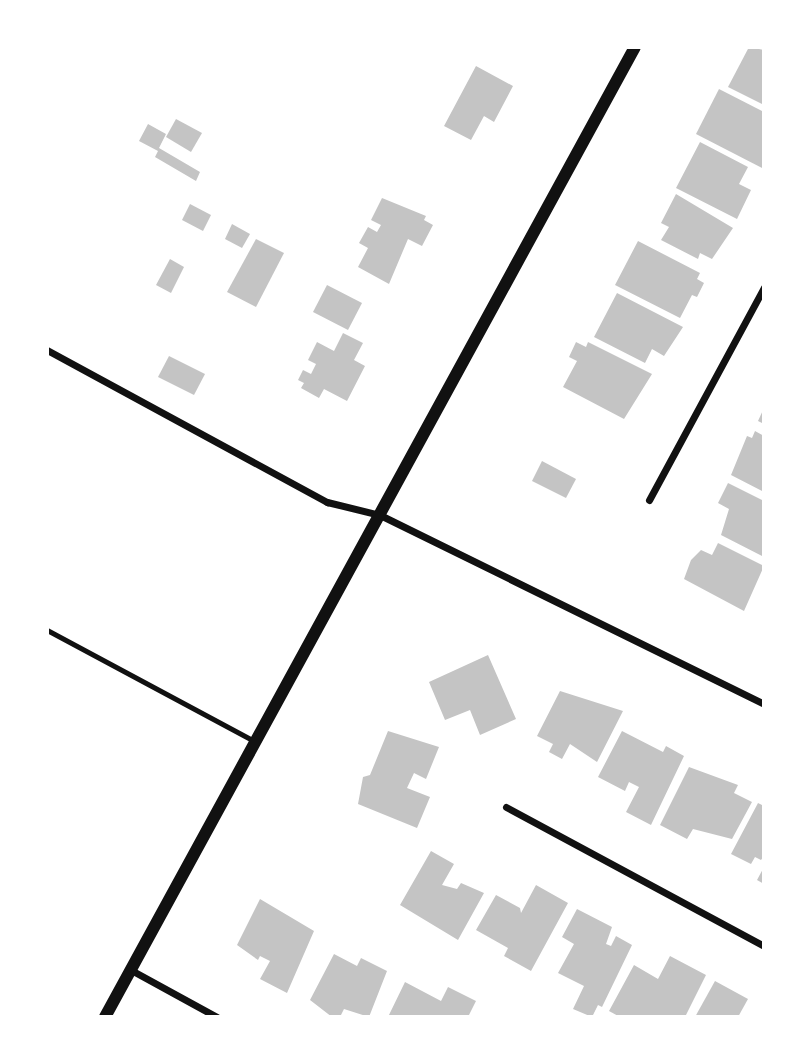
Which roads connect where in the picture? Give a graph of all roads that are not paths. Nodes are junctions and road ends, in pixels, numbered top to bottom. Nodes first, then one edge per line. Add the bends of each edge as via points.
1 (635, 47) edge
2 (764, 287) edge
3 (47, 350) edge
4 (649, 500) dead end
5 (380, 515) junction
6 (47, 630) edge
7 (764, 704) edge
8 (256, 742) junction
9 (506, 807) dead end
10 (764, 946) edge
11 (131, 970) junction
12 (106, 1017) edge
13 (217, 1017) edge

1 - 5 street
2 - 4 street
3 - 5 street via 327,502
5 - 7 street
5 - 8 street
6 - 8 lane
8 - 11 street
9 - 10 street
11 - 12 street
11 - 13 street

